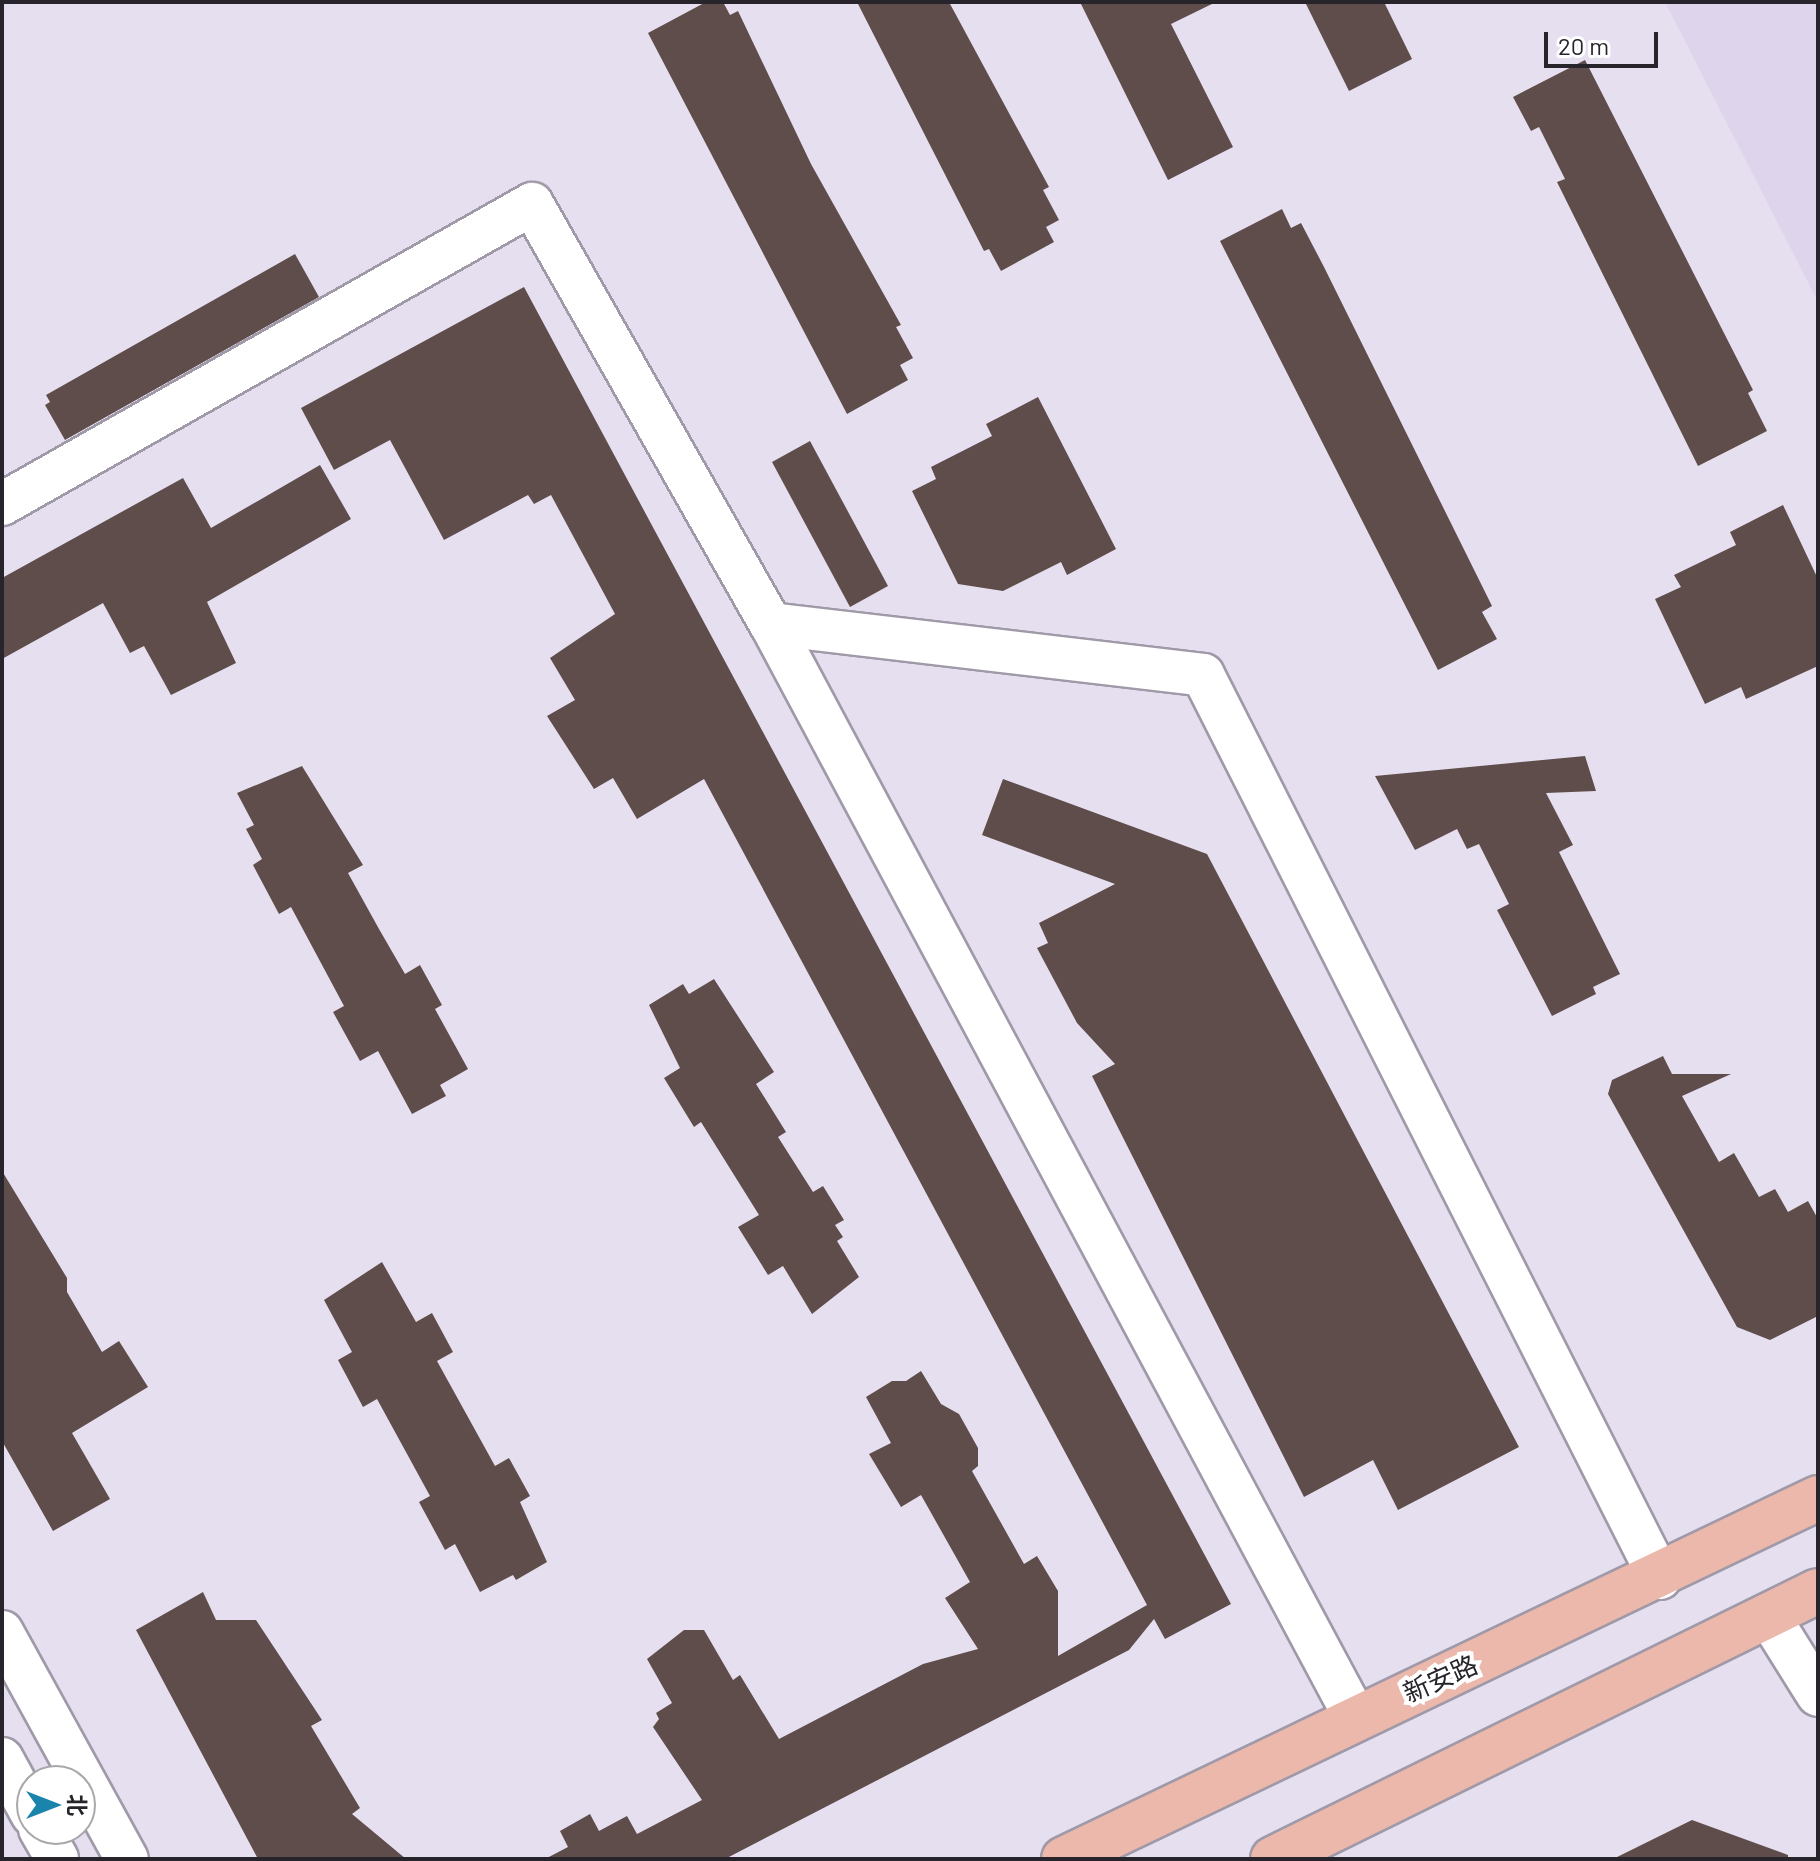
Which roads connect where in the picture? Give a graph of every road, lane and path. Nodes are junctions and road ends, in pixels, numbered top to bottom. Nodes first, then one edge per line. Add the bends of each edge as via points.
1 (2, 504) edge
2 (771, 624) junction
3 (1818, 1498) edge
4 (1660, 1578) junction
5 (1818, 1591) edge
6 (1768, 1615) junction
7 (2, 1632) edge
8 (1818, 1695) edge
9 (1355, 1717) junction
10 (2, 1759) edge
11 (16, 1785) edge
12 (127, 1859) edge
13 (1064, 1859) edge
14 (1273, 1859) edge

1 - 2 street via 532,204
2 - 4 street via 1203,675
2 - 9 street
3 - 4 main road, 新安路
4 - 9 main road, 新安路
5 - 6 main road
6 - 8 street
6 - 14 main road
7 - 12 street
9 - 13 main road, 新安路
10 - 11 street

